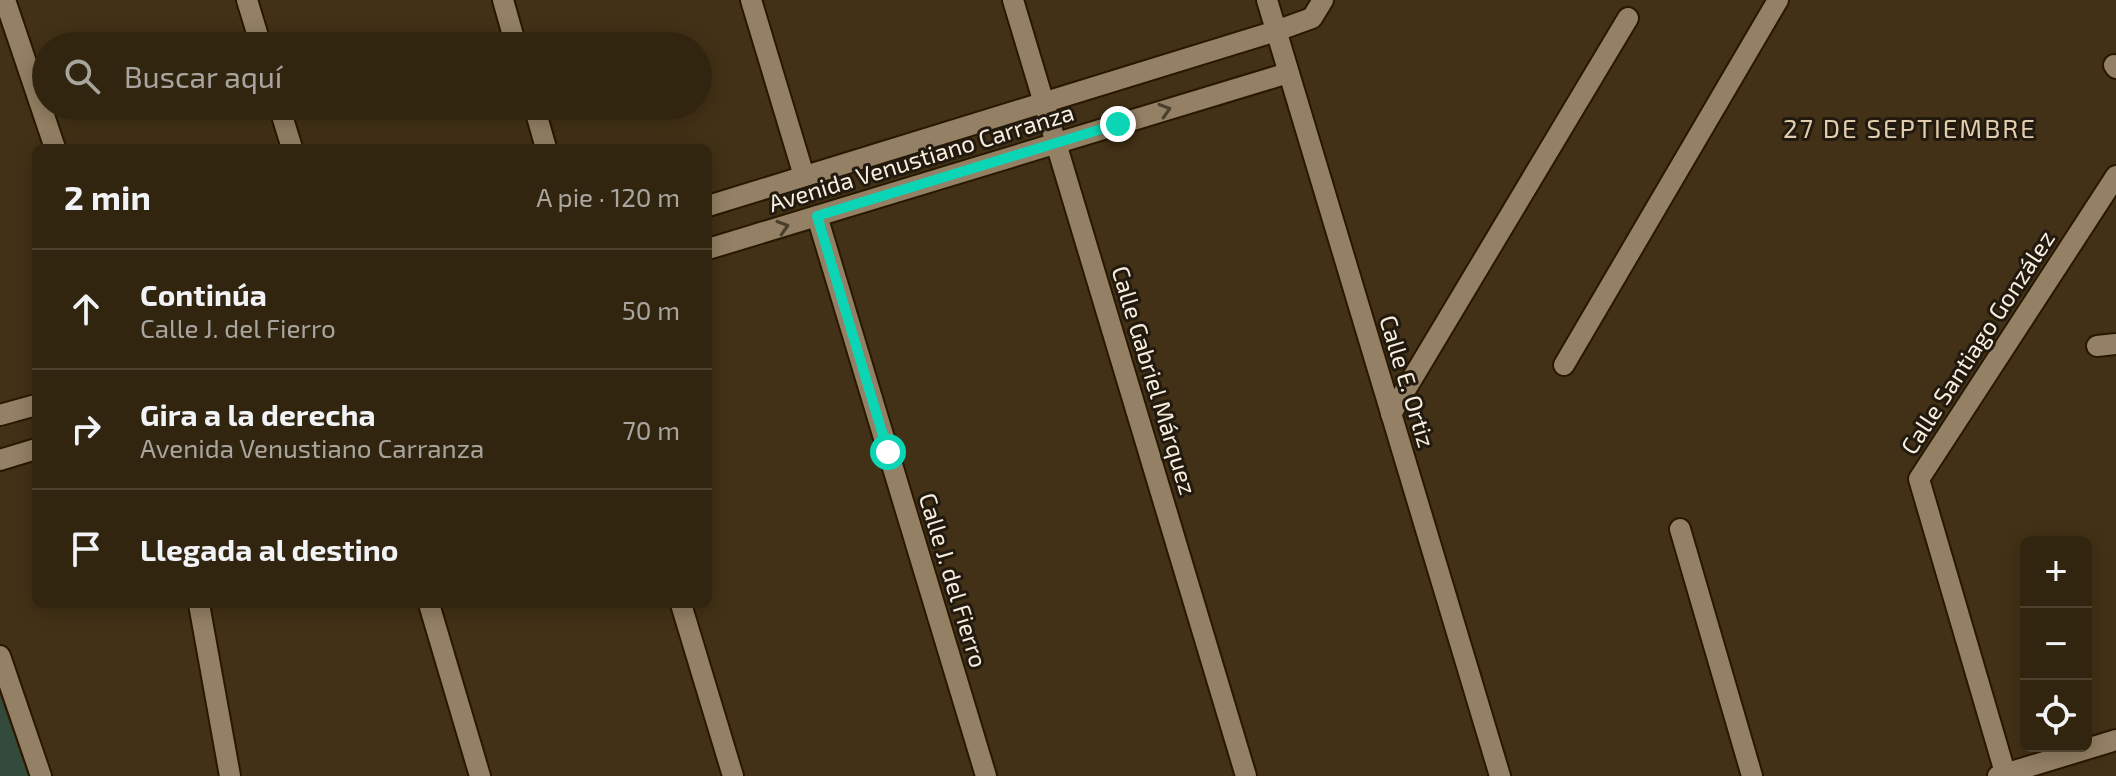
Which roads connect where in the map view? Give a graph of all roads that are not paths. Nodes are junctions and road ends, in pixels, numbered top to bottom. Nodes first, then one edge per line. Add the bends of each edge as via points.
1 (5, 0) edge
2 (247, 0) edge
3 (503, 0) edge
4 (751, 0) edge
5 (1013, 0) edge
6 (1267, 0) edge
7 (1323, 0) edge
8 (1778, 0) edge
9 (1628, 18) dead end
10 (1276, 31) junction
11 (257, 32) edge
12 (512, 32) edge
13 (1288, 73) junction
14 (32, 80) edge
15 (1045, 102) junction
16 (46, 120) edge
17 (283, 120) edge
18 (538, 120) edge
19 (1057, 142) junction
20 (54, 144) edge
21 (291, 144) edge
22 (545, 144) edge
23 (804, 176) junction
24 (2116, 176) edge
25 (712, 205) edge
26 (817, 216) junction
27 (712, 248) edge
28 (1564, 365) dead end
29 (32, 406) edge
30 (1391, 414) junction
31 (0, 415) edge
32 (32, 450) edge
33 (0, 460) edge
34 (1680, 529) dead end
35 (200, 608) edge
36 (430, 608) edge
37 (682, 608) edge
38 (0, 656) edge
39 (2116, 740) edge
40 (2003, 775) edge
41 (41, 776) edge
42 (230, 776) edge
43 (480, 776) edge
44 (733, 776) edge
45 (986, 776) edge
46 (1246, 776) edge
47 (1500, 776) edge
48 (1752, 776) edge

1 - 14 street
2 - 11 street
3 - 12 street
4 - 23 street
5 - 15 street, Calle Gabriel Márquez
6 - 10 street, Calle E. Ortiz
7 - 10 street, Avenida Venustiano Carranza via 1312,18
8 - 28 street
9 - 30 street
10 - 13 street, Calle E. Ortiz
10 - 15 street, Avenida Venustiano Carranza
19 -> 13 street, Avenida Venustiano Carranza
13 - 30 street, Calle E. Ortiz
15 - 19 street, Calle Gabriel Márquez
15 - 23 street, Avenida Venustiano Carranza
16 - 20 street
17 - 21 street
18 - 22 street
19 - 26 street, Avenida Venustiano Carranza
19 - 46 street, Calle Gabriel Márquez
23 - 25 street, Avenida Venustiano Carranza
24 - 40 street, Calle Santiago González via 1919,479
27 -> 26 street, Avenida Venustiano Carranza
26 - 45 street, Calle J. del Fierro
29 - 31 street
30 - 47 street, Calle E. Ortiz
32 - 33 street
34 - 48 street
35 - 42 street
36 - 43 street
37 - 44 street
38 - 41 street
39 - 40 street

